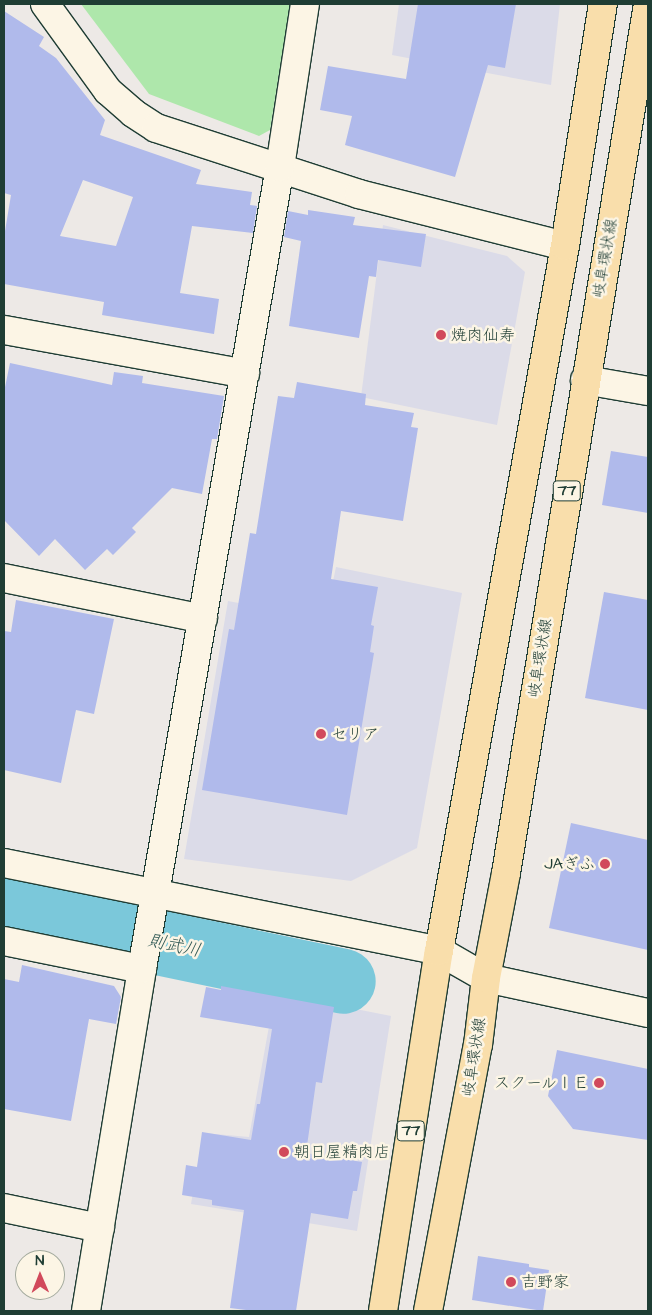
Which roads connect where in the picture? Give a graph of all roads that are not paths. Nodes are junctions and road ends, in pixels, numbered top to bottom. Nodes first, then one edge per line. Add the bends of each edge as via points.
1 (45, 4) edge
2 (305, 4) edge
3 (603, 4) edge
4 (648, 4) edge
5 (280, 167) junction
6 (565, 246) junction
7 (4, 330) edge
8 (245, 374) junction
9 (585, 380) junction
10 (648, 391) edge
11 (4, 578) edge
12 (203, 619) junction
13 (4, 863) edge
14 (154, 908) junction
15 (4, 941) edge
16 (439, 952) junction
17 (143, 963) junction
18 (486, 978) junction
19 (648, 1013) edge
20 (4, 1208) edge
21 (100, 1228) junction
22 (86, 1311) edge
23 (383, 1311) edge
24 (428, 1311) edge

1 - 5 street via 108,91 133,114 156,128
2 - 5 street
3 - 6 main road, 77
4 - 9 main road, 岐阜環状線 / 77
5 - 6 street via 358,194
5 - 8 street
6 - 16 main road, 77
7 - 8 street
8 - 12 street
9 - 10 street
9 - 18 main road, 岐阜環状線 / 77
11 - 12 street
12 - 14 street
13 - 14 street
14 - 16 street
14 - 17 street
15 - 17 street
16 - 18 street
16 - 23 main road, 77
17 - 21 street
18 - 19 street
18 - 24 main road, 岐阜環状線 / 77 via 478,1045
20 - 21 street
21 - 22 street

